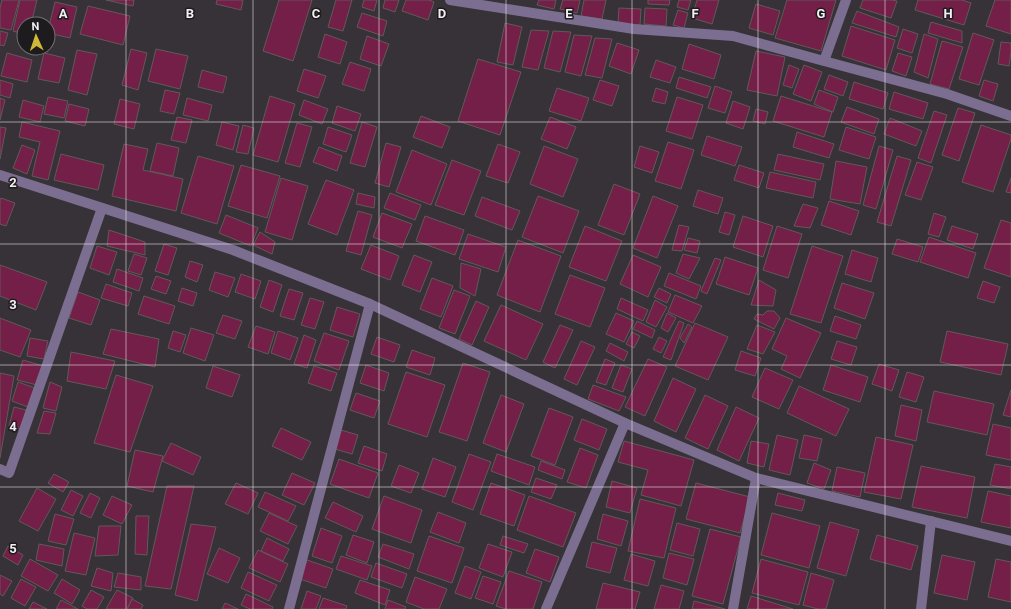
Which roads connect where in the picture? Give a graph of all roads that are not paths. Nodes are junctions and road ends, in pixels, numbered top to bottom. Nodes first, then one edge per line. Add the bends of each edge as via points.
1 (450, 0) edge
2 (846, 0) edge
3 (824, 61) junction
4 (1011, 116) edge
5 (0, 175) edge
6 (102, 208) junction
7 (370, 304) junction
8 (625, 423) junction
9 (0, 469) edge
10 (756, 478) junction
11 (931, 521) junction
12 (1011, 542) edge
13 (289, 609) edge
14 (546, 609) edge
15 (733, 609) edge
16 (922, 609) edge

1 - 3 street via 634,29 733,36
2 - 3 street
3 - 4 street via 947,94
5 - 6 street
6 - 7 street via 233,250
6 - 9 street via 9,473
7 - 8 street
7 - 13 street
8 - 10 street
8 - 14 street
10 - 11 street
10 - 15 street
11 - 12 street
11 - 16 street

